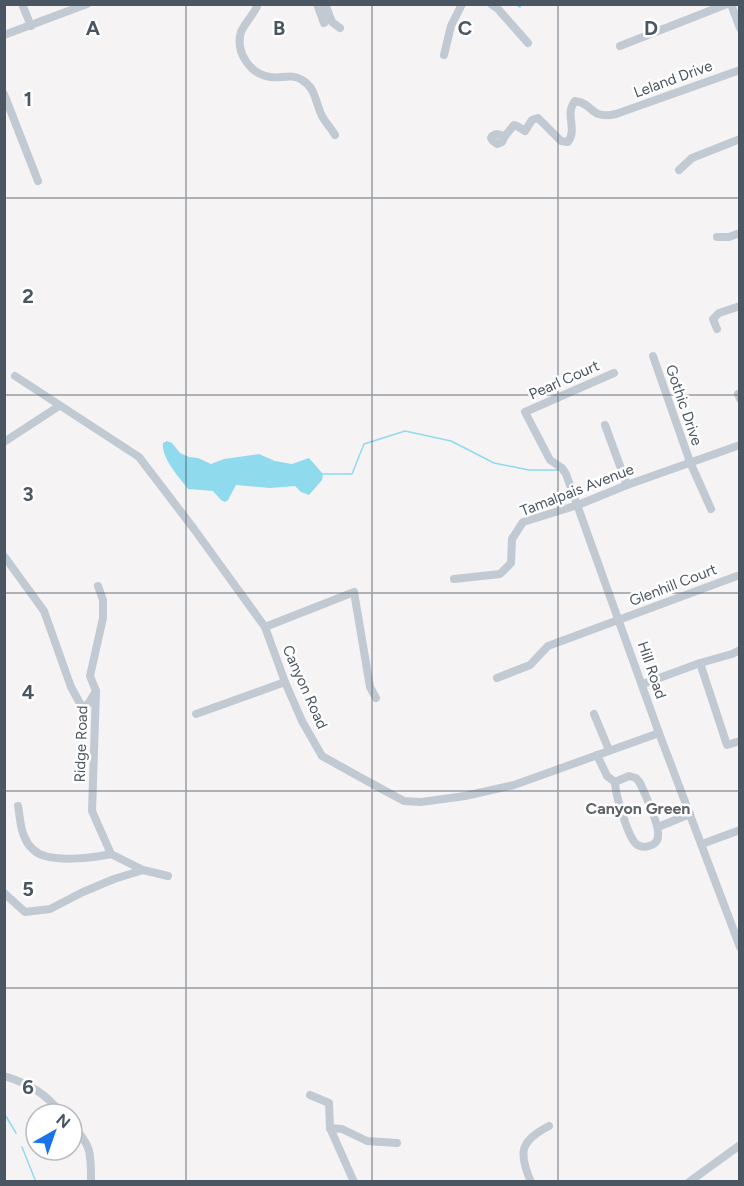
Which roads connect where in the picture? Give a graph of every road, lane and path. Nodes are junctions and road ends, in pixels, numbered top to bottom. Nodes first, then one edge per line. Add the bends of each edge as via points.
1 (22, 4) edge
2 (87, 4) edge
3 (258, 4) edge
4 (318, 4) edge
5 (326, 4) edge
6 (462, 4) edge
7 (491, 4) edge
8 (729, 4) edge
9 (324, 23) dead end
10 (31, 26) junction
11 (340, 28) dead end
12 (740, 28) edge
13 (4, 35) edge
14 (528, 43) dead end
15 (620, 46) dead end
16 (444, 55) dead end
17 (740, 70) edge
18 (4, 94) edge
19 (335, 135) dead end
20 (505, 136) dead end
21 (740, 139) edge
22 (678, 170) dead end
23 (38, 181) dead end
24 (740, 233) edge
25 (717, 237) dead end
26 (740, 306) edge
27 (717, 329) dead end
28 (653, 357) dead end
29 (614, 373) dead end
30 (15, 376) dead end
31 (59, 406) junction
32 (525, 412) joint
33 (605, 425) dead end
34 (4, 442) edge
35 (740, 445) edge
36 (690, 462) junction
37 (627, 485) junction
38 (578, 506) junction
39 (711, 509) dead end
40 (4, 556) edge
41 (737, 576) dead end
42 (454, 579) dead end
43 (98, 585) dead end
44 (620, 620) junction
45 (265, 627) junction
46 (740, 650) edge
47 (700, 663) junction
48 (497, 678) dead end
49 (285, 682) junction
50 (643, 684) junction
51 (96, 691) junction
52 (376, 698) dead end
53 (196, 714) dead end
54 (594, 714) dead end
55 (659, 733) junction
56 (740, 741) edge
57 (609, 750) junction
58 (597, 755) junction
59 (615, 782) junction
60 (18, 806) dead end
61 (690, 814) junction
62 (658, 827) junction
63 (740, 830) edge
64 (702, 844) junction
65 (111, 854) junction
66 (143, 870) junction
67 (168, 876) dead end
68 (4, 893) edge
69 (740, 947) edge
70 (4, 1076) edge
71 (310, 1095) dead end
72 (52, 1102) edge
73 (549, 1126) dead end
74 (330, 1128) junction
75 (84, 1138) edge
76 (397, 1143) dead end
77 (740, 1145) edge
78 (91, 1182) edge
79 (354, 1182) edge
80 (531, 1182) edge
81 (689, 1182) edge

1 - 10 street
2 - 10 street
3 - 19 street via 242,31 243,57 261,75 302,79 314,92 322,118
4 - 9 street
5 - 11 street via 332,22
6 - 16 street via 451,26
7 - 14 street
8 - 12 street
8 - 15 street
10 - 13 street
17 - 20 street, Leland Drive via 606,116 575,101 570,108 572,131 568,142 561,141 538,118 525,131 513,125
18 - 23 street
21 - 22 street via 692,158
24 - 25 street
26 - 27 street via 719,313 713,319
28 - 36 street, Gothic Drive
29 - 32 street, Pearl Court
30 - 31 street, Canyon Road
31 - 34 street
31 - 45 street, Canyon Road via 139,457
32 - 38 street, Hill Road via 550,460 566,474
33 - 37 street
35 - 36 street, Tamalpais Avenue
36 - 37 street, Tamalpais Avenue
36 - 39 street, Gothic Drive
37 - 38 street, Tamalpais Avenue
38 - 42 street, Tamalpais Avenue via 523,522 512,539 511,563 500,574
38 - 44 street, Hill Road
40 - 51 street, Ridge Road via 44,611 82,707
41 - 44 street, Glenhill Court
43 - 51 street via 103,618 90,676
44 - 48 street, Glenhill Court via 548,646 530,665
44 - 50 street, Hill Road
45 - 49 street, Canyon Road
45 - 52 street via 354,592 370,687
46 - 47 street
47 - 50 street
47 - 56 street via 727,745
49 - 53 street
49 - 58 street, Canyon Road via 322,756 404,801 465,796 514,785
50 - 55 street, Hill Road
51 - 65 street, Ridge Road via 92,812
54 - 57 street
55 - 57 street, Canyon Road
55 - 61 street, Hill Road
57 - 58 street, Canyon Road
58 - 59 street via 606,776
59 - 62 street via 629,776 637,779
59 - 62 street via 616,795 635,843 654,844
60 - 65 street via 24,838 34,851 53,858
61 - 62 street
61 - 64 street, Hill Road
63 - 64 street
64 - 69 street, Hill Road
65 - 66 street
66 - 67 street
66 - 68 street via 50,909 25,912
70 - 72 street via 22,1081
71 - 74 street via 329,1103
73 - 80 street via 533,1134 525,1145 522,1156
74 - 76 street via 342,1129 367,1141
74 - 79 street
75 - 78 street via 91,1156
77 - 81 street

